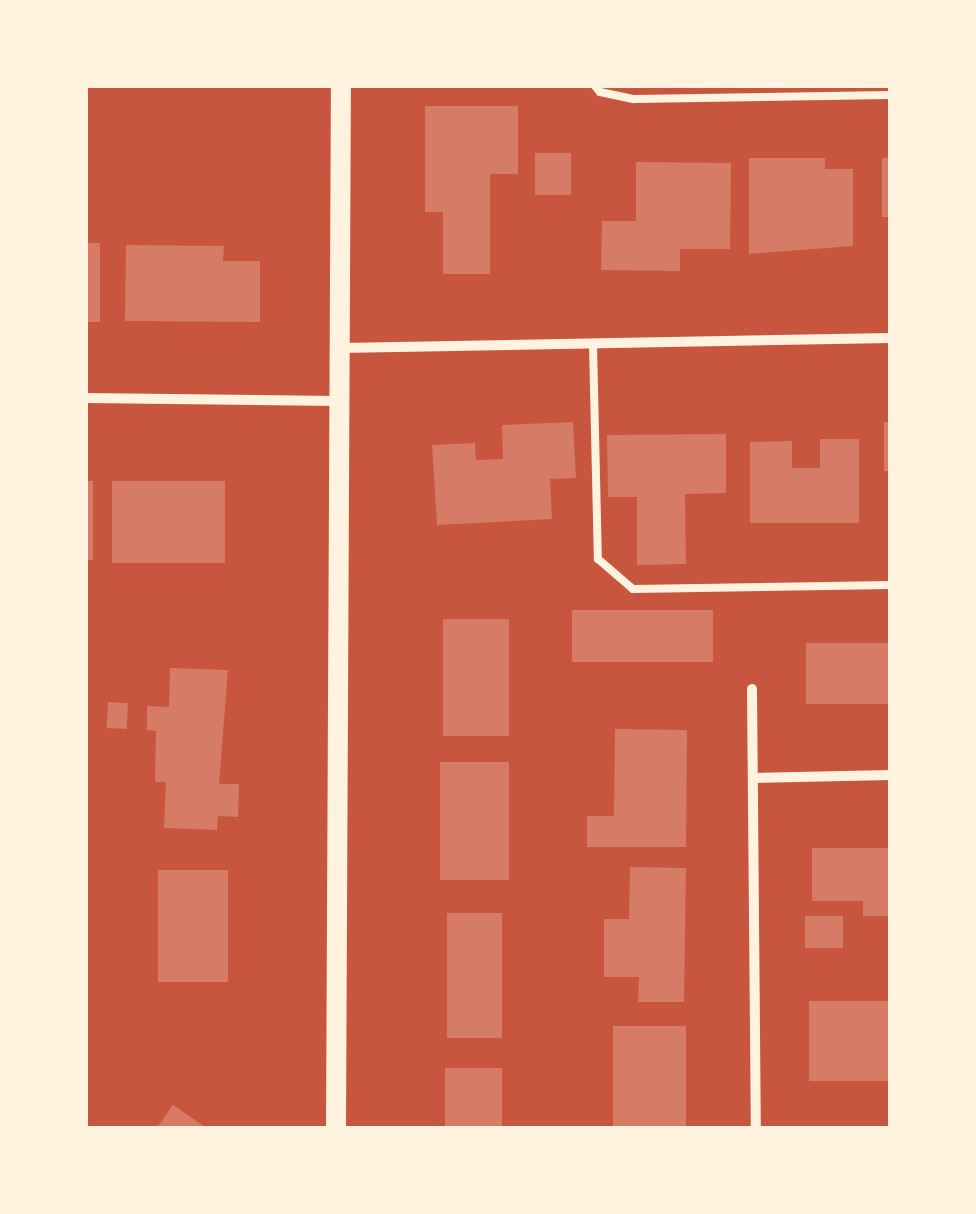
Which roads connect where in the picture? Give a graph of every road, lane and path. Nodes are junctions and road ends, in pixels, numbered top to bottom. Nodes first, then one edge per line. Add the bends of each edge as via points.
1 (341, 85) edge
2 (594, 85) edge
3 (891, 95) edge
4 (891, 338) edge
5 (593, 344) junction
6 (340, 348) junction
7 (85, 398) edge
8 (339, 401) junction
9 (891, 585) edge
10 (752, 689) dead end
11 (891, 775) edge
12 (755, 778) junction
13 (336, 1129) edge
14 (756, 1129) edge

1 - 6 main road
2 - 3 lane via 634,99
4 - 5 street
5 - 6 street
5 - 9 lane via 598,559 633,589
6 - 8 main road
7 - 8 street
8 - 13 main road
10 - 12 street
11 - 12 street
12 - 14 street

